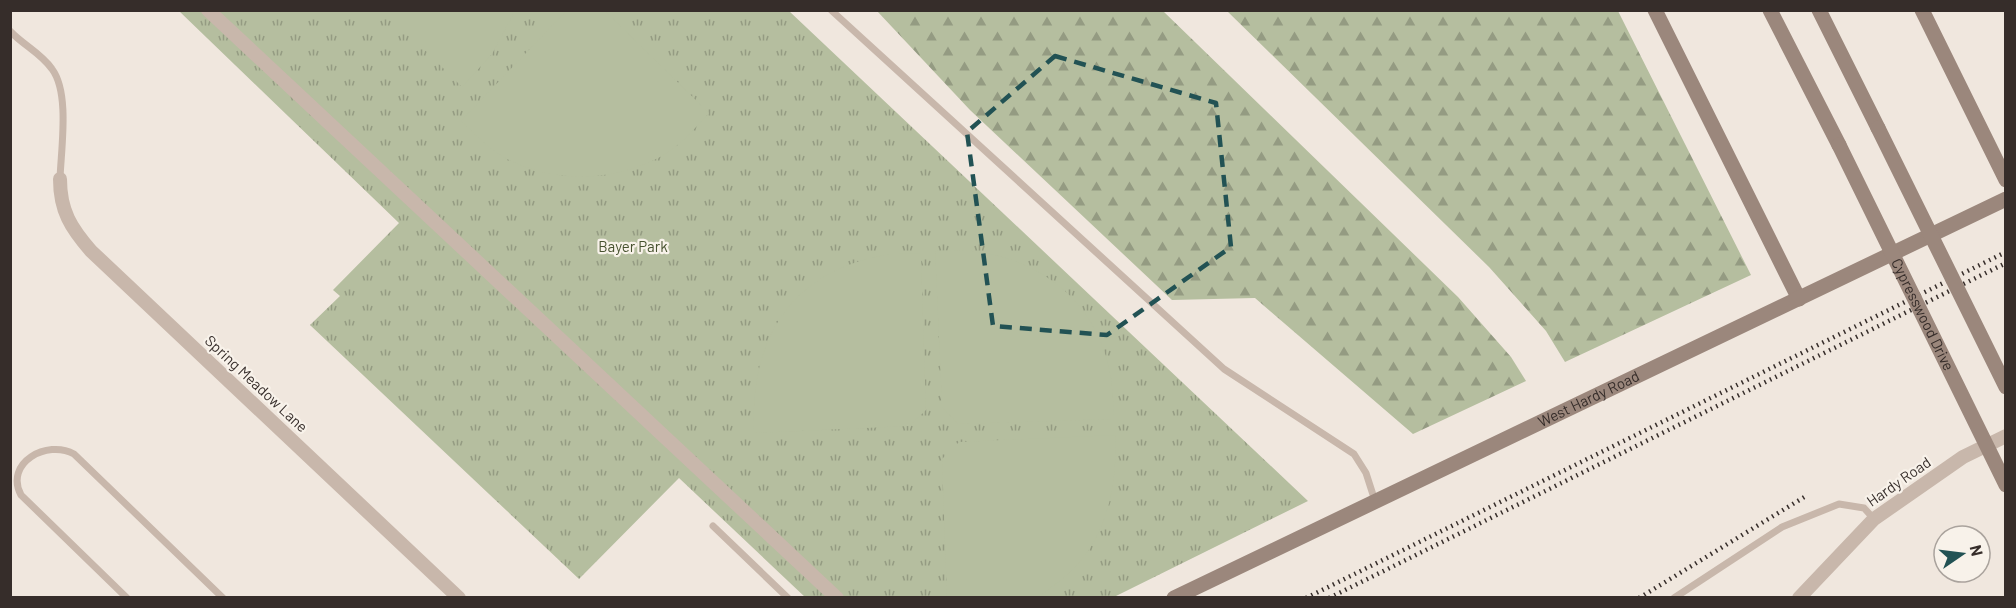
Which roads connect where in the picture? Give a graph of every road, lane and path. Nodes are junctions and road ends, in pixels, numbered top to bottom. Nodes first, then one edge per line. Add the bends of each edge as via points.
1 (208, 10) edge
2 (831, 10) edge
3 (1655, 10) edge
4 (1770, 10) edge
5 (1819, 10) edge
6 (1922, 10) edge
7 (10, 31) edge
8 (60, 179) joint
9 (2006, 180) edge
10 (2006, 199) edge
11 (1798, 299) junction
12 (2006, 387) edge
13 (2006, 436) edge
14 (2006, 485) edge
15 (1375, 501) junction
16 (1874, 519) junction
17 (713, 526) dead end
18 (127, 597) edge
19 (223, 597) edge
20 (459, 597) edge
21 (788, 597) edge
22 (837, 597) edge
23 (1174, 597) edge
24 (1674, 597) edge
25 (1799, 597) edge

1 - 22 street
2 - 15 lane via 1224,369 1354,454 1366,473
3 - 11 main road
4 - 14 main road, Cypresswood Drive, bridge
5 - 12 main road, bridge
6 - 9 main road
7 - 8 lane via 41,56 59,81
8 - 20 street, Spring Meadow Lane via 65,218 91,251
10 - 11 main road, West Hardy Road
11 - 15 main road, West Hardy Road
13 - 16 street, Hardy Road via 1963,457
15 - 23 main road, West Hardy Road
16 - 24 lane via 1864,508 1839,504 1782,527
16 - 25 street, Hardy Road
17 - 21 lane
18 - 19 lane via 21,495 18,474 34,454 56,448 74,454

